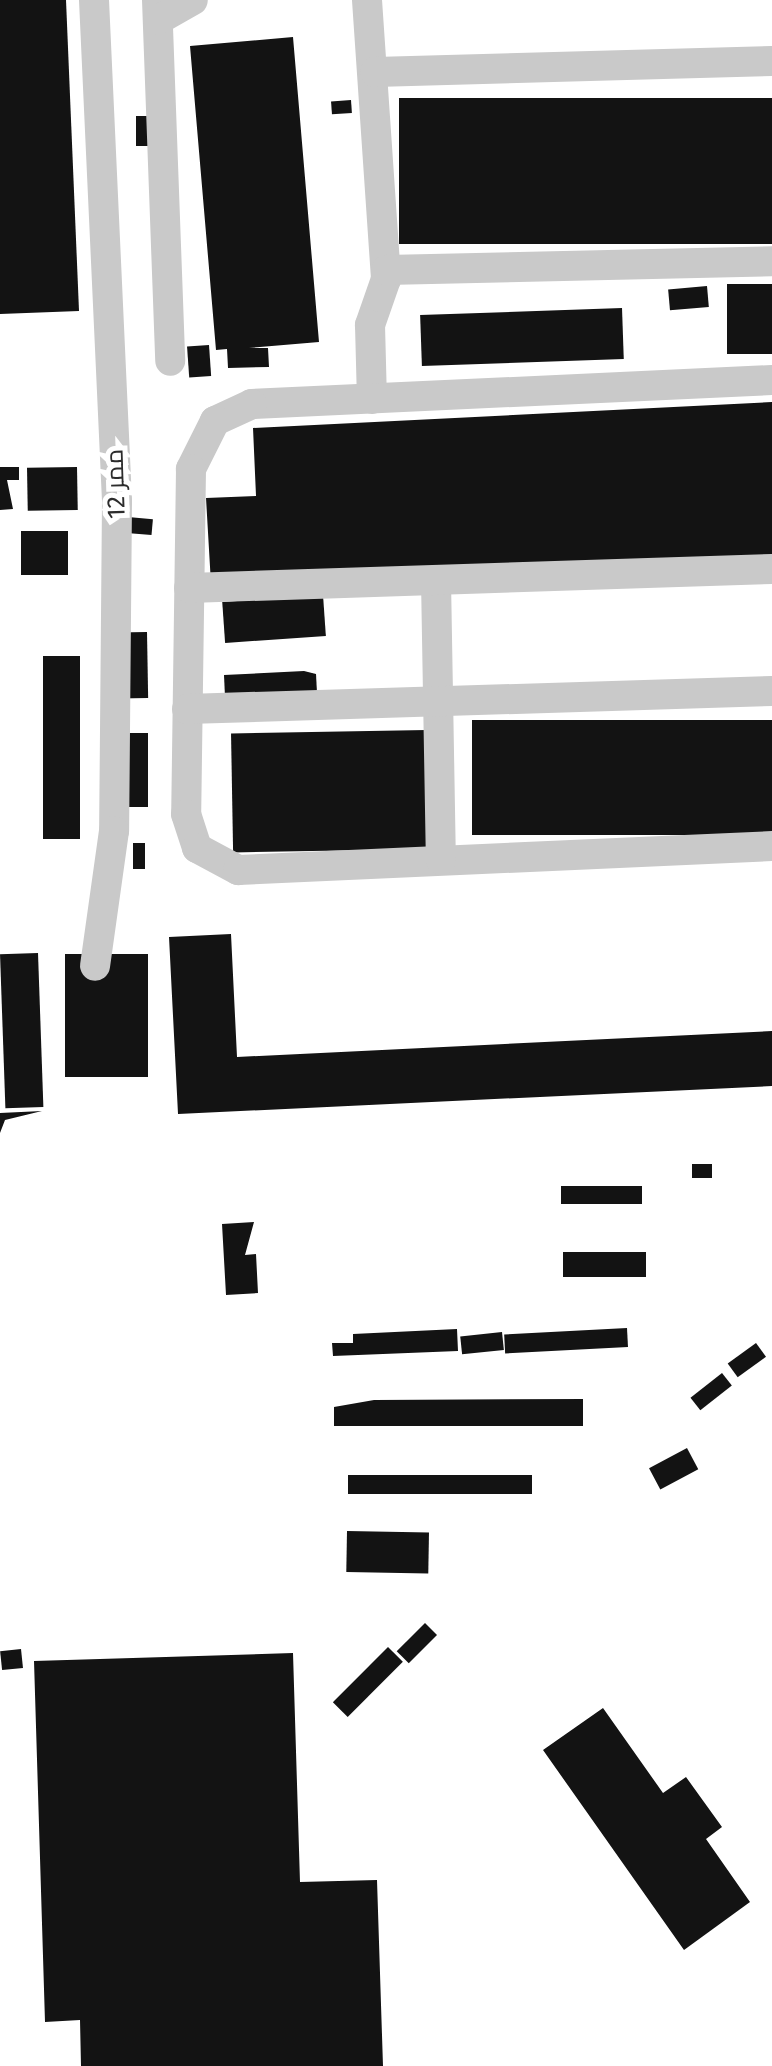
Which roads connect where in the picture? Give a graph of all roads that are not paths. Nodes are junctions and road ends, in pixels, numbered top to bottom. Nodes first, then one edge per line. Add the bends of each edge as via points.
1 (94, 0) edge
2 (193, 0) edge
3 (367, 0) edge
4 (157, 10) edge
5 (772, 61) edge
6 (375, 72) junction
7 (772, 261) edge
8 (386, 270) junction
9 (170, 361) dead end
10 (772, 380) edge
11 (372, 399) junction
12 (772, 569) edge
13 (436, 580) junction
14 (189, 588) junction
15 (772, 691) edge
16 (438, 701) junction
17 (187, 709) junction
18 (772, 846) edge
19 (442, 860) junction
20 (95, 966) dead end

1 - 20 lane, ممر 12 via 117,501 114,831
2 - 4 lane
3 - 6 lane
4 - 9 lane
5 - 6 lane
6 - 8 lane
7 - 8 lane
8 - 11 lane via 370,325
10 - 11 lane
11 - 14 lane via 252,404 215,421 191,468
12 - 13 lane
13 - 14 lane
13 - 16 lane
14 - 17 lane
15 - 16 lane
16 - 17 lane
16 - 19 lane
17 - 19 lane via 188,826 215,863 238,870
18 - 19 lane

